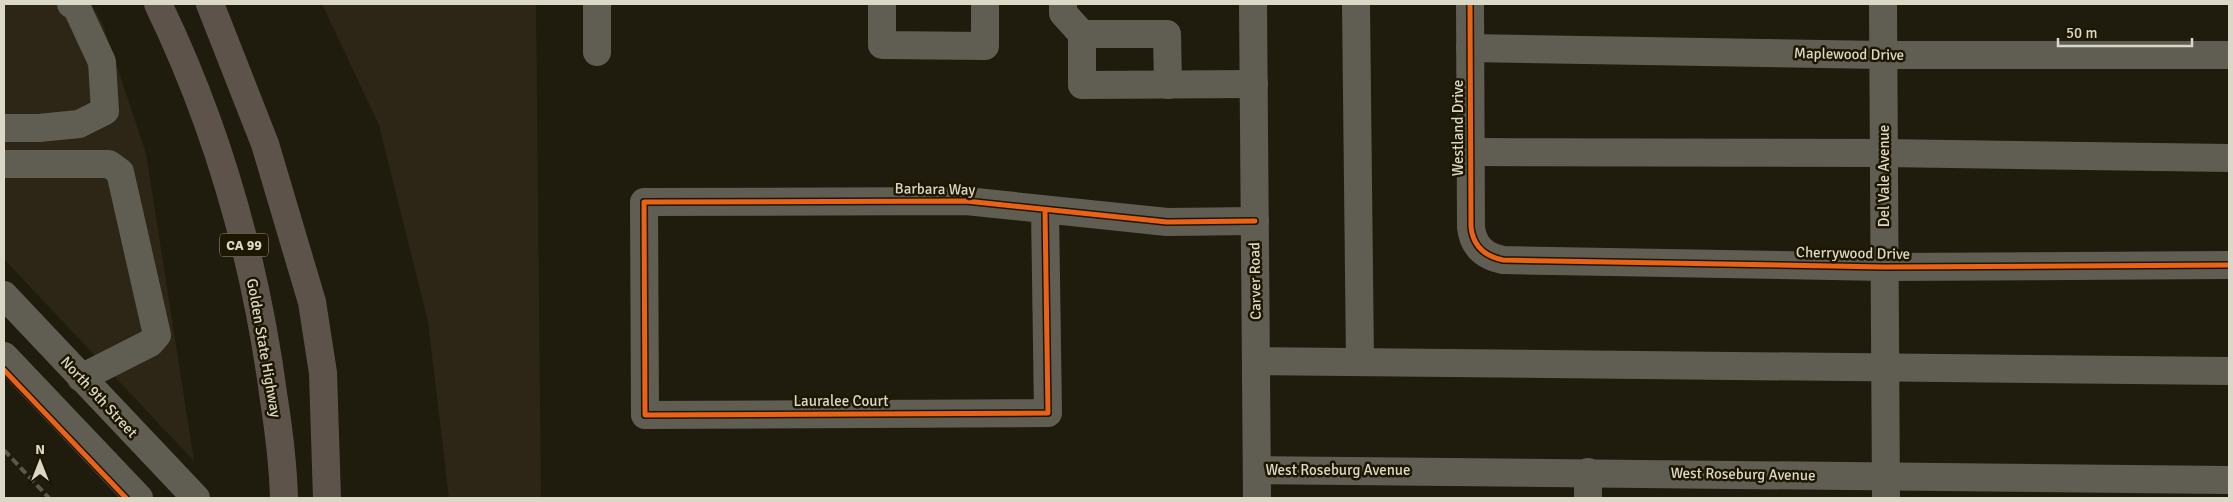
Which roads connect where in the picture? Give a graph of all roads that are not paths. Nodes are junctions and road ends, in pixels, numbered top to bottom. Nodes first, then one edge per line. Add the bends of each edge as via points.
1 (71, 4) edge
2 (158, 4) edge
3 (210, 4) edge
4 (597, 4) edge
5 (882, 4) edge
6 (985, 4) edge
7 (1062, 4) edge
8 (1253, 4) edge
9 (1356, 4) edge
10 (1470, 4) edge
11 (1883, 4) edge
12 (1082, 34) junction
13 (1470, 48) junction
14 (597, 52) dead end
15 (1883, 55) junction
16 (2229, 55) edge
17 (1254, 84) junction
18 (1168, 85) junction
19 (4, 128) edge
20 (1470, 152) junction
21 (1884, 153) junction
22 (2229, 158) edge
23 (4, 164) edge
24 (644, 202) joint
25 (1045, 210) junction
26 (1255, 221) junction
27 (1481, 249) joint
28 (2229, 265) edge
29 (1884, 267) junction
30 (4, 295) edge
31 (4, 356) edge
32 (1256, 361) junction
33 (1360, 362) junction
34 (1885, 367) junction
35 (2229, 371) edge
36 (81, 378) junction
37 (1257, 470) junction
38 (2229, 480) edge
39 (1588, 485) edge
40 (1886, 487) edge
41 (139, 498) edge
42 (196, 498) edge
43 (284, 498) edge
44 (327, 498) edge
45 (1257, 498) edge

1 - 19 street via 76,6 102,62 105,111 79,124
2 - 43 highway, Golden State Highway / CA 99 via 196,91 240,228 270,369
3 - 44 highway via 265,144 312,302 323,373
4 - 14 street
5 - 6 street via 882,45 985,46
7 - 12 street via 1063,13
8 - 17 street, Carver Road
9 - 33 street
10 - 13 street, Westland Drive
11 - 15 street, Del Vale Avenue
12 - 18 street via 1167,34
12 - 18 street via 1082,85
13 - 15 street, Maplewood Drive
13 - 20 street, Westland Drive
15 - 16 street, Maplewood Drive
15 - 21 street, Del Vale Avenue
17 - 18 street
17 - 26 street, Carver Road
20 - 21 street
20 - 27 street, Westland Drive via 1472,236
21 - 22 street
21 - 29 street, Del Vale Avenue
23 - 36 street via 109,164 120,172 157,335 150,343
24 - 25 street, Barbara Way via 966,201
24 - 25 street, Lauralee Court via 645,415 1048,413
25 - 26 street, Barbara Way via 1167,222
26 - 32 street, Carver Road
27 - 29 street, Cherrywood Drive via 1502,260
28 - 29 street, Cherrywood Drive
29 - 34 street, Del Vale Avenue
30 - 36 street, North 9th Street
31 - 41 street
32 - 33 street
32 - 37 street, Carver Road
33 - 34 street
34 - 35 street
34 - 40 street, Del Vale Avenue
36 - 42 street, North 9th Street
37 - 39 street, West Roseburg Avenue
37 - 45 street, Carver Road
38 - 40 street, West Roseburg Avenue
39 - 40 street, West Roseburg Avenue

